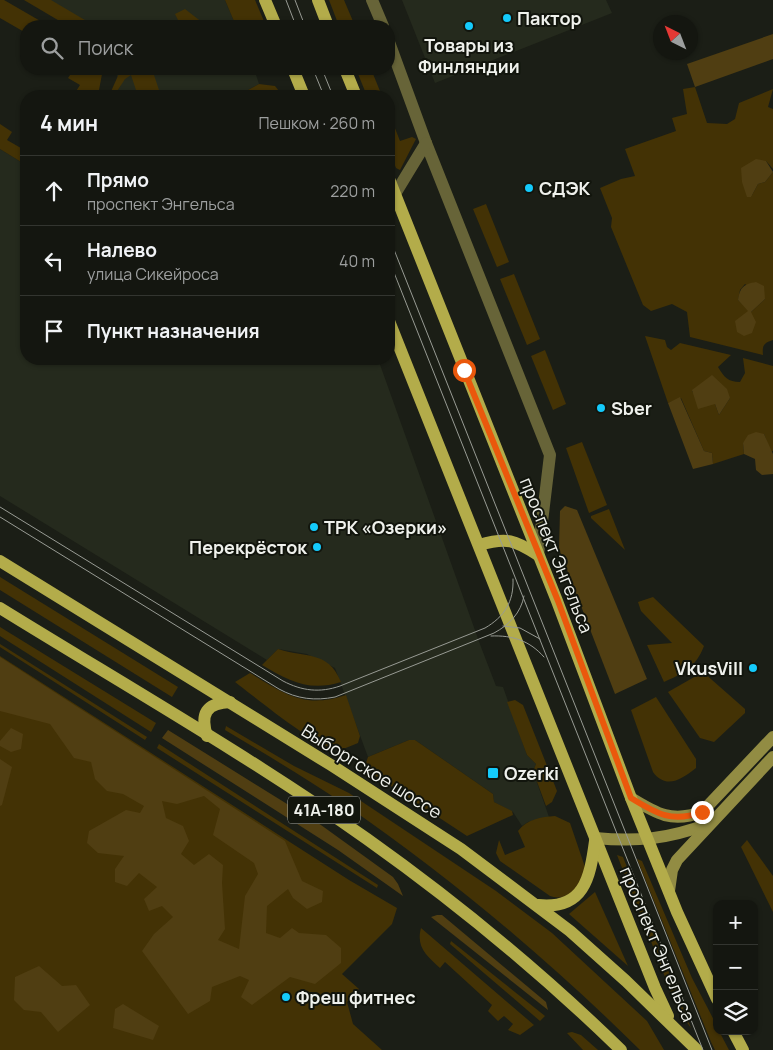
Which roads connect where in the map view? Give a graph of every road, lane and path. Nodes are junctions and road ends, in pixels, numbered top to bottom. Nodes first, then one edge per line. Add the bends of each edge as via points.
1 (266, 0) edge
2 (318, 0) edge
3 (372, 0) edge
4 (274, 20) edge
5 (326, 20) edge
6 (380, 20) edge
7 (395, 58) edge
8 (295, 75) edge
9 (347, 75) edge
10 (302, 90) edge
11 (354, 90) edge
12 (426, 143) junction
13 (395, 194) joint
14 (395, 336) edge
15 (479, 546) junction
16 (538, 556) junction
17 (0, 561) edge
18 (0, 608) edge
19 (230, 702) junction
20 (207, 736) junction
21 (773, 737) edge
22 (773, 757) edge
23 (631, 798) junction
24 (710, 824) junction
25 (595, 838) junction
26 (648, 840) junction
27 (669, 890) junction
28 (538, 905) junction
29 (713, 990) edge
30 (672, 1025) junction
31 (735, 1035) edge
32 (621, 1050) edge
33 (685, 1050) edge
34 (697, 1050) edge
35 (742, 1050) edge

1 - 4 main road
2 - 5 main road
3 - 6 street
7 - 12 street
8 - 10 main road
9 - 11 main road
12 - 13 street
12 - 16 street via 550,455
13 - 16 main road, проспект Энгельса
14 - 15 main road, проспект Энгельса
15 - 16 main road via 509,540 518,542
15 - 25 main road, проспект Энгельса
16 - 23 main road, проспект Энгельса via 558,601
17 - 19 main road, Выборгское шоссе / 41А-180
18 - 20 main road, 41А-180
19 - 20 main road via 213,705 206,712 203,719
19 - 28 main road, Выборгское шоссе / 41А-180 via 461,848
20 - 32 main road, 41А-180 via 340,820 430,886 539,974
21 - 23 street via 702,812 686,818 667,816 653,812
22 - 24 street
23 - 26 main road, проспект Энгельса
24 - 26 street
24 - 27 street via 677,860
25 - 26 street
25 - 28 main road via 591,866 580,892 560,905
25 - 30 main road, проспект Энгельса
26 - 27 main road, проспект Энгельса
27 - 29 main road, проспект Энгельса
28 - 30 main road, Выборгское шоссе / 41А-180
30 - 33 main road, проспект Энгельса
30 - 34 main road, Выборгское шоссе / 41А-180
31 - 35 main road

